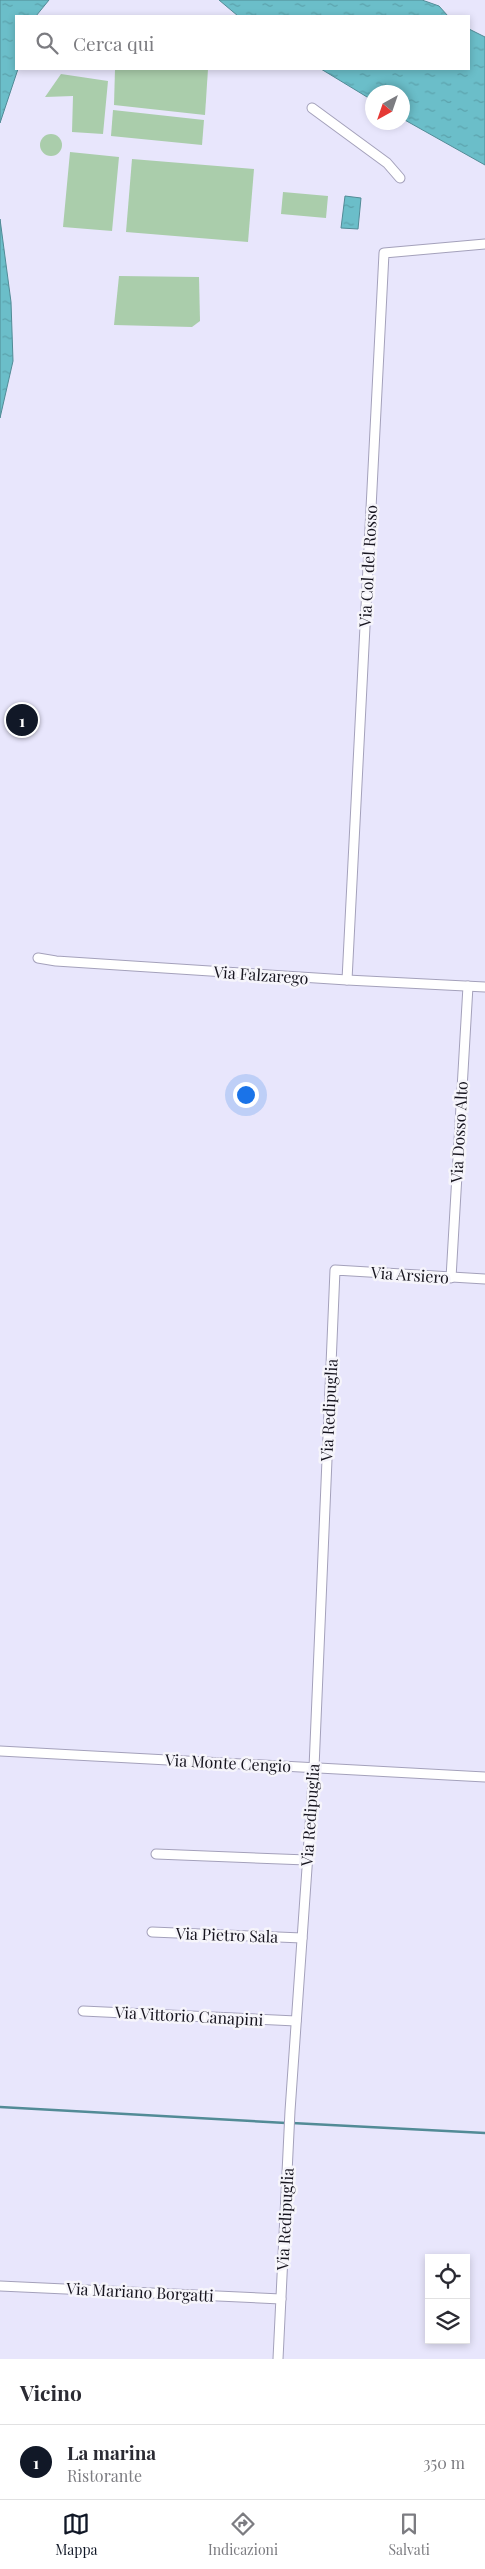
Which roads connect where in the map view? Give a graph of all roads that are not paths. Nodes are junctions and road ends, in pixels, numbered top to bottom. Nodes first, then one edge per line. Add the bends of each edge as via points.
1 (312, 108) dead end
2 (400, 178) dead end
3 (485, 244) edge
4 (38, 958) dead end
5 (347, 980) junction
6 (468, 986) junction
7 (485, 987) edge
8 (336, 1270) joint
9 (450, 1278) junction
10 (485, 1280) edge
11 (0, 1751) edge
12 (314, 1768) junction
13 (485, 1777) edge
14 (156, 1854) dead end
15 (307, 1860) junction
16 (152, 1932) dead end
17 (302, 1938) junction
18 (83, 2011) dead end
19 (296, 2021) junction
20 (0, 2286) edge
21 (281, 2299) junction
22 (278, 2359) edge

1 - 2 street via 387,163
3 - 5 street, Via Col del Rosso via 384,253
4 - 5 street, Via Falzarego
5 - 6 street, Via Falzarego
6 - 7 street, Via Falzarego
6 - 9 street, Via Dosso Alto
8 - 9 street, Via Arsiero
8 - 12 street, Via Redipuglia
9 - 10 street, Via Arsiero
11 - 12 street, Via Monte Cengio
12 - 13 street, Via Monte Cengio
12 - 15 street, Via Redipuglia
14 - 15 street
15 - 17 street, Via Redipuglia
16 - 17 street, Via Pietro Sala
17 - 19 street, Via Redipuglia
18 - 19 street, Via Vittorio Canapini
19 - 21 street, Via Redipuglia
20 - 21 street, Via Mariano Borgatti
21 - 22 street, Via Redipuglia

